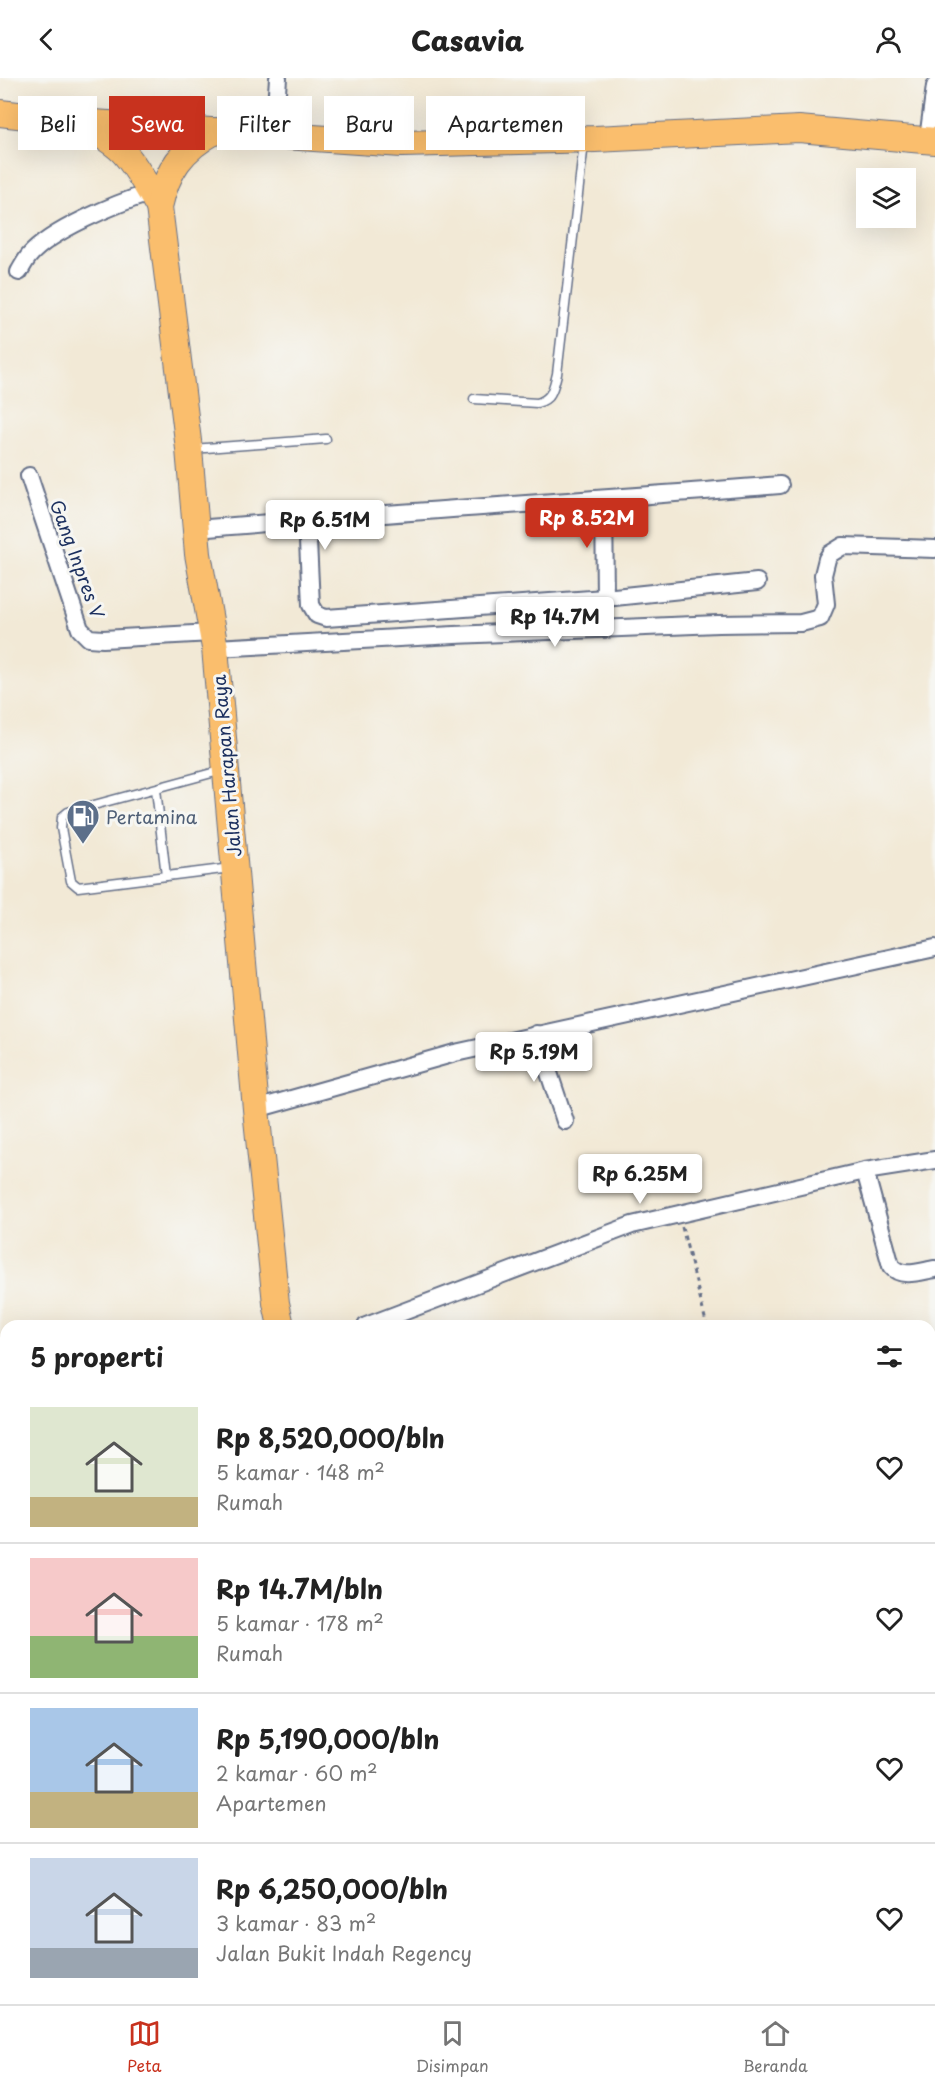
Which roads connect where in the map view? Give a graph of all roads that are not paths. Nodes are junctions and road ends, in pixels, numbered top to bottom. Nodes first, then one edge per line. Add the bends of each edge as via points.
1 (278, 78) edge
2 (935, 86) edge
3 (277, 96) edge
4 (0, 114) edge
5 (18, 116) edge
6 (97, 123) edge
7 (215, 131) joint
8 (97, 133) edge
9 (312, 138) edge
10 (585, 139) edge
11 (931, 140) edge
12 (426, 143) edge
13 (583, 150) edge
14 (154, 200) junction
15 (19, 272) dead end
16 (474, 399) dead end
17 (326, 439) dead end
18 (189, 449) junction
19 (29, 476) dead end
20 (780, 484) dead end
21 (604, 500) junction
22 (307, 520) junction
23 (196, 529) junction
24 (935, 549) edge
25 (757, 582) dead end
26 (604, 598) junction
27 (214, 641) junction
28 (226, 769) junction
29 (156, 789) junction
30 (235, 868) junction
31 (166, 876) junction
32 (935, 948) edge
33 (536, 1034) junction
34 (256, 1109) junction
35 (565, 1121) dead end
36 (935, 1160) edge
37 (865, 1171) junction
38 (935, 1269) edge
39 (280, 1320) edge
40 (382, 1320) edge

1 - 3 street
2 - 11 street
4 - 5 main road
6 - 7 main road
7 - 14 main road via 180,157
8 - 14 main road via 124,153
9 - 12 main road
10 - 11 main road via 799,129
13 - 16 lane via 557,374 551,394 537,403
14 - 15 street via 114,204 45,243 29,256
14 - 18 main road, Jalan Harapan Raya
17 - 18 lane
18 - 23 main road, Jalan Harapan Raya
19 - 27 street, Gang Inpres V via 80,629 89,638
20 - 21 street
21 - 22 street
21 - 26 street
22 - 23 street
22 - 26 street via 311,605 317,615 327,618
23 - 27 main road, Jalan Harapan Raya
24 - 27 street, Gang Inpres V via 843,546 830,554 823,574 826,604 820,618 801,623
25 - 26 street
27 - 28 main road, Jalan Harapan Raya
28 - 29 lane
28 - 30 main road, Jalan Harapan Raya
29 - 31 lane
29 - 31 lane via 68,812 62,817 61,828 71,881 78,887
30 - 31 lane
30 - 34 main road, Jalan Harapan Raya
32 - 33 street
33 - 34 street via 425,1060
33 - 35 street
34 - 39 main road, Jalan Harapan Raya
36 - 37 street
37 - 38 street via 891,1266 903,1274
37 - 40 street via 632,1225

